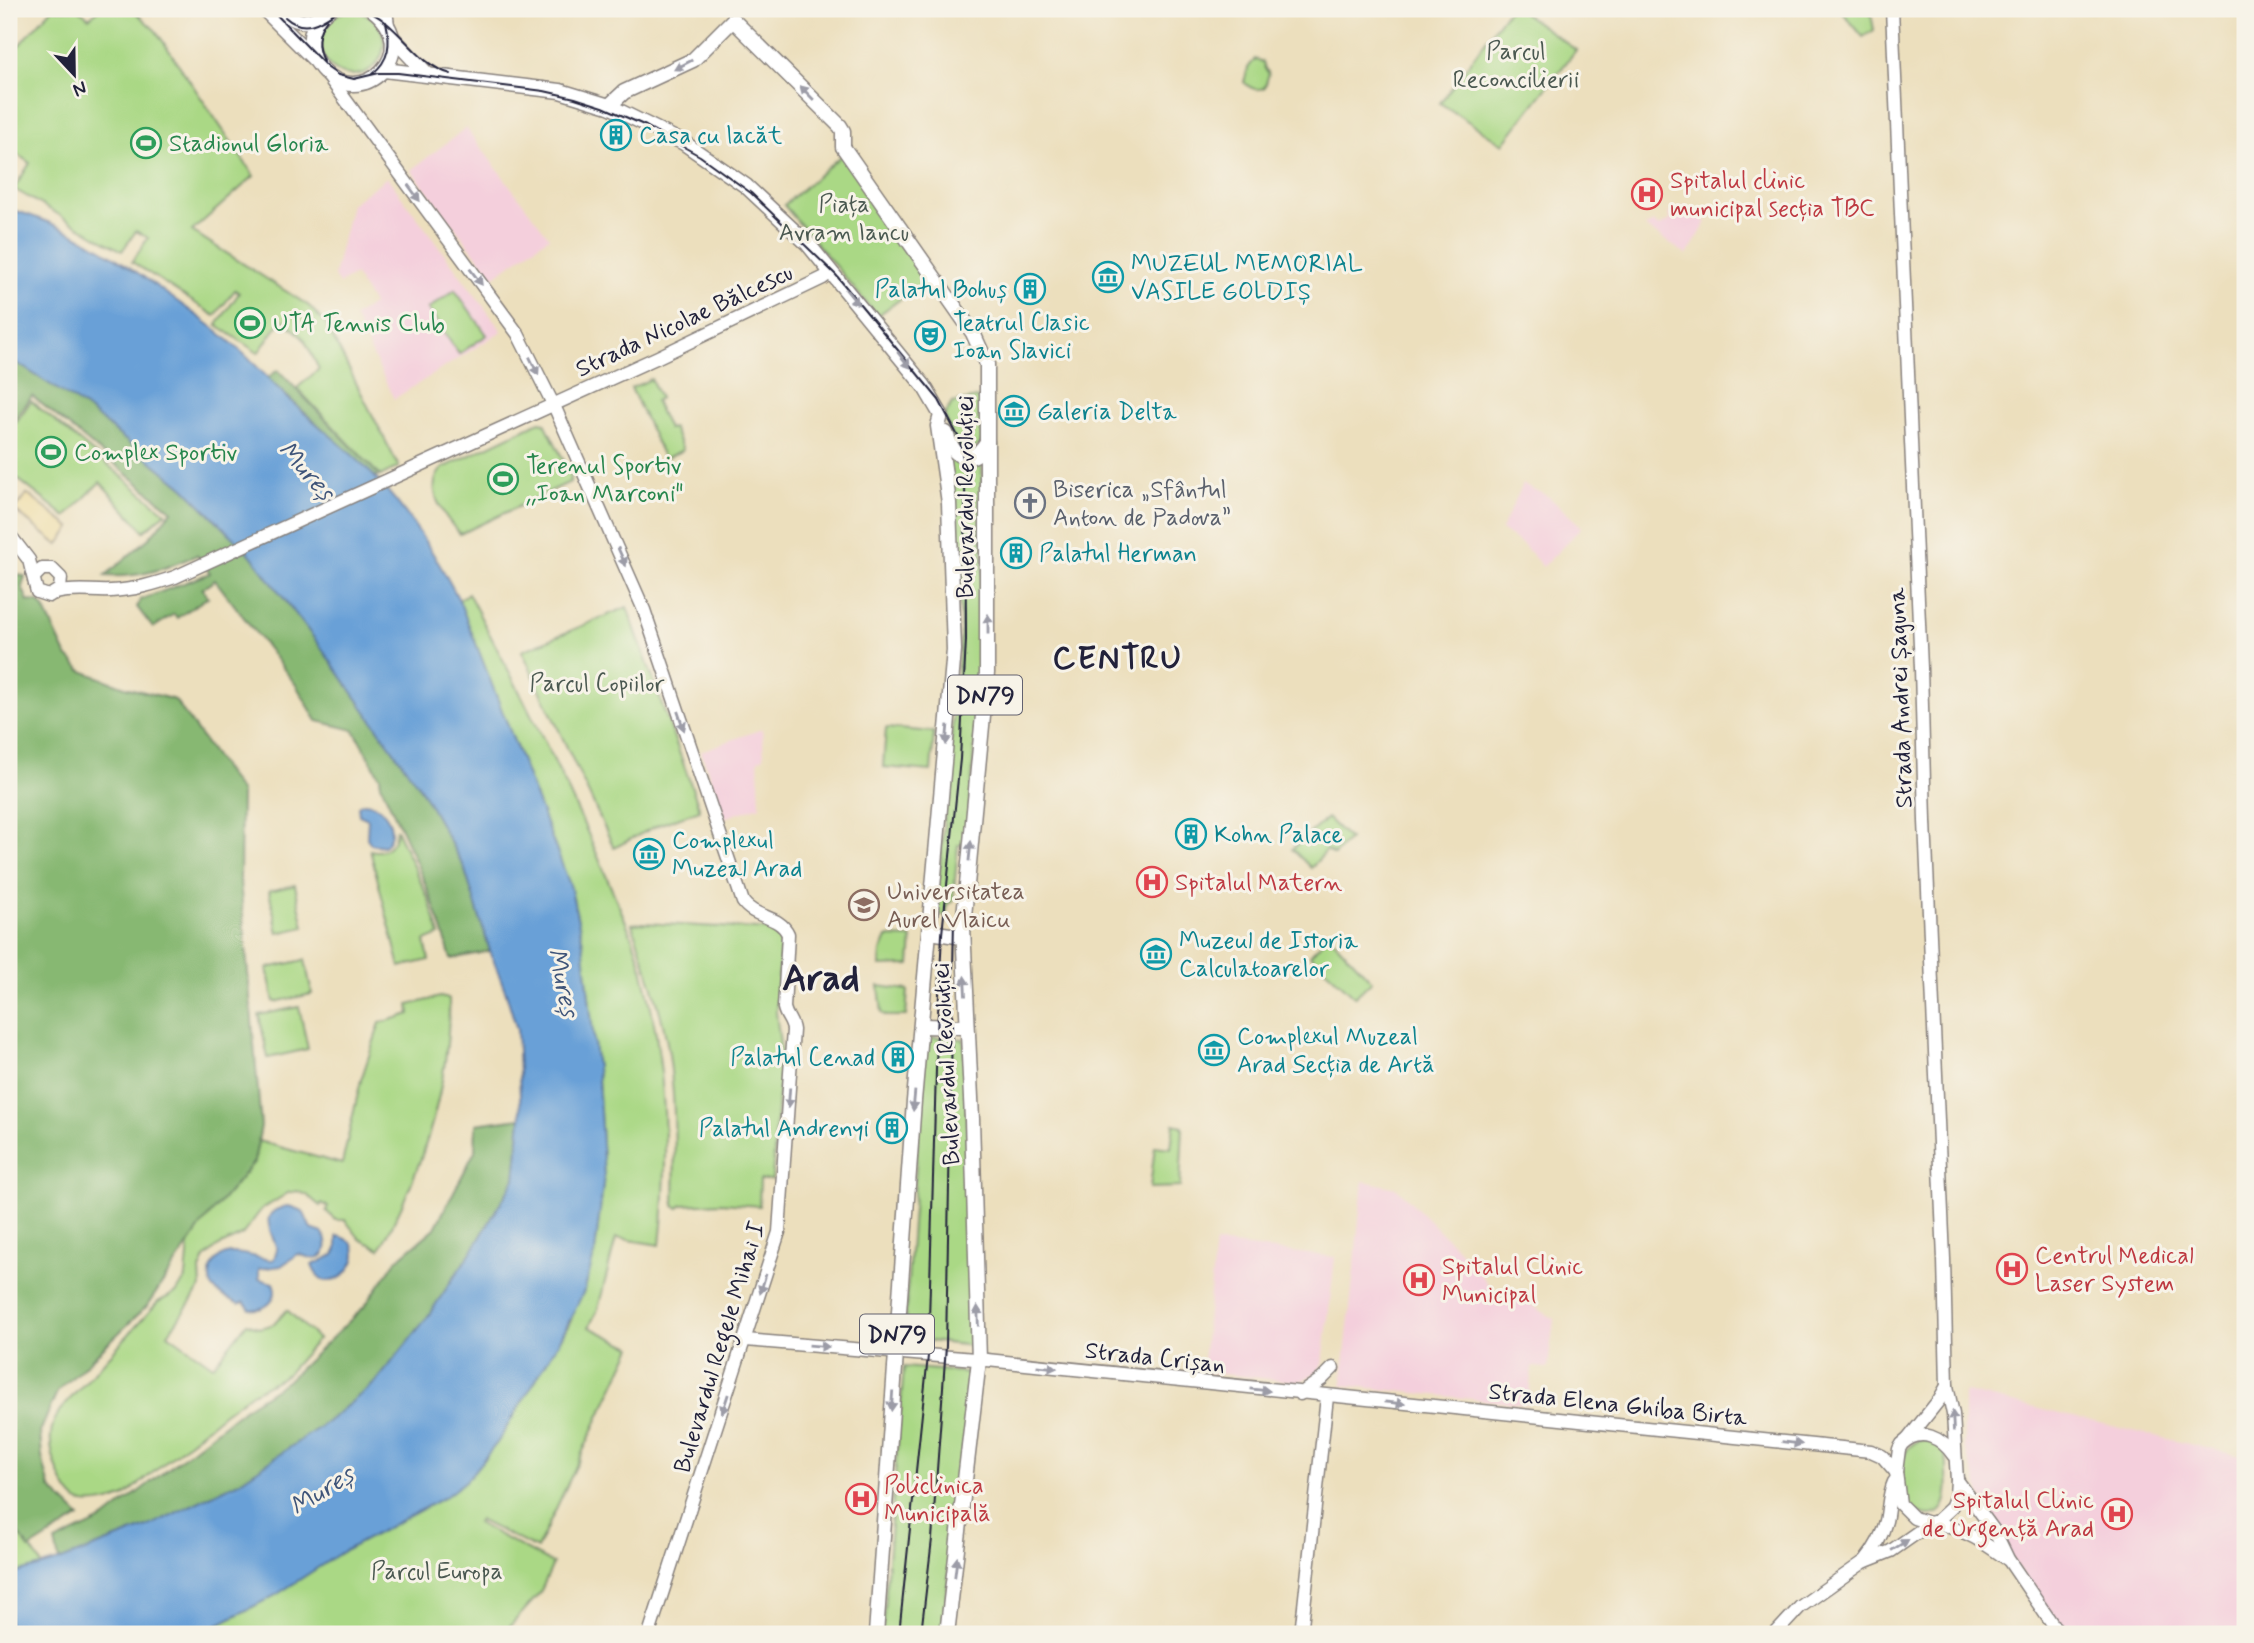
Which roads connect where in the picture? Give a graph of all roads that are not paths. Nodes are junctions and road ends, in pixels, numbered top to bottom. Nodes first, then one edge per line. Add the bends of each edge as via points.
1 (264, 9) edge
2 (281, 9) edge
3 (372, 9) edge
4 (386, 9) edge
5 (1892, 9) edge
6 (327, 11) edge
7 (391, 32) junction
8 (315, 60) junction
9 (384, 70) junction
10 (326, 73) junction
11 (426, 74) junction
12 (609, 106) junction
13 (831, 272) junction
14 (553, 404) junction
15 (941, 415) junction
16 (502, 427) junction
17 (564, 429) junction
18 (987, 442) junction
19 (9, 533) edge
20 (47, 568) junction
21 (34, 577) junction
22 (61, 578) junction
23 (93, 590) junction
24 (56, 593) junction
25 (930, 932) junction
26 (963, 937) junction
27 (921, 1026) junction
28 (967, 1027) junction
29 (746, 1339) junction
30 (895, 1353) junction
31 (979, 1360) junction
32 (1333, 1367) dead end
33 (1947, 1386) junction
34 (1299, 1394) junction
35 (1327, 1397) junction
36 (1908, 1439) junction
37 (1954, 1456) junction
38 (1896, 1475) junction
39 (1957, 1480) junction
40 (1932, 1522) junction
41 (2008, 1559) junction
42 (1865, 1561) junction
43 (649, 1634) edge
44 (876, 1634) edge
45 (947, 1634) edge
46 (1301, 1634) edge
47 (1775, 1634) edge
48 (2059, 1634) edge

1 - 8 main road
2 - 6 main road via 303,23
3 - 7 main road
4 - 7 main road
5 - 33 main road, Strada Andrei Șaguna
6 - 8 main road via 311,38
7 - 9 main road via 390,60
7 - 11 main road
8 - 10 main road
9 - 10 main road via 355,83
9 - 11 main road
10 -> 14 main road via 518,334
11 - 12 main road via 546,88
12 - 13 main road via 684,143 737,179 808,244
18 -> 12 main road, Bulevardul Revoluției / DN79 via 987,370 973,333 843,147 840,126 733,20 693,60 624,92
13 - 14 main road, Strada Nicolae Bălcescu
13 -> 15 main road, Bulevardul Revoluției via 924,386
14 - 16 main road, Strada Nicolae Bălcescu
14 - 17 main road
15 - 18 main road via 951,449 959,456 974,455
15 -> 25 main road, Bulevardul Revoluției / DN79 via 938,426 949,503 954,650
16 - 17 main road via 544,416
16 - 23 main road via 175,577 138,588
17 -> 29 main road, Bulevardul Regele Mihai I via 644,610 743,902 752,913 784,926 789,941 784,1008 793,1030 780,1229
26 -> 18 main road, Bulevardul Revoluției / DN79 via 988,673
19 - 20 main road
19 - 21 main road via 29,560
20 - 21 main road
20 - 22 main road
21 - 24 main road via 34,588 41,595
22 - 23 main road
22 - 24 main road
23 - 24 main road
25 - 26 main road
25 - 27 main road, Bulevardul Revoluției / DN79
28 -> 26 main road, Bulevardul Revoluției / DN79
27 - 28 main road
27 -> 30 main road, Bulevardul Revoluției / DN79
31 -> 28 main road, Bulevardul Revoluției / DN79
29 -> 30 main road
29 -> 43 main road, Bulevardul Regele Mihai I
30 - 31 main road, DN79
30 -> 44 main road, Bulevardul Revoluției / DN79
31 -> 34 main road, Strada Crișan
45 -> 31 main road, Bulevardul Revoluției / DN79
32 - 34 main road
33 - 36 main road
37 -> 33 main road, Strada Andrei Șaguna
34 - 35 main road, Strada Crișan
35 -> 38 main road, Strada Elena Ghiba Birta via 1871,1451 1882,1456
35 - 46 main road
36 - 37 main road via 1936,1438
36 - 38 main road via 1899,1450
37 - 39 main road
38 - 40 main road via 1902,1508 1914,1518
38 - 42 main road via 1880,1540
39 - 40 main road via 1951,1508
39 - 41 main road via 1995,1532
40 - 41 main road via 1968,1532
42 -> 40 main road via 1891,1551
41 - 48 main road
42 - 47 main road via 1800,1607

